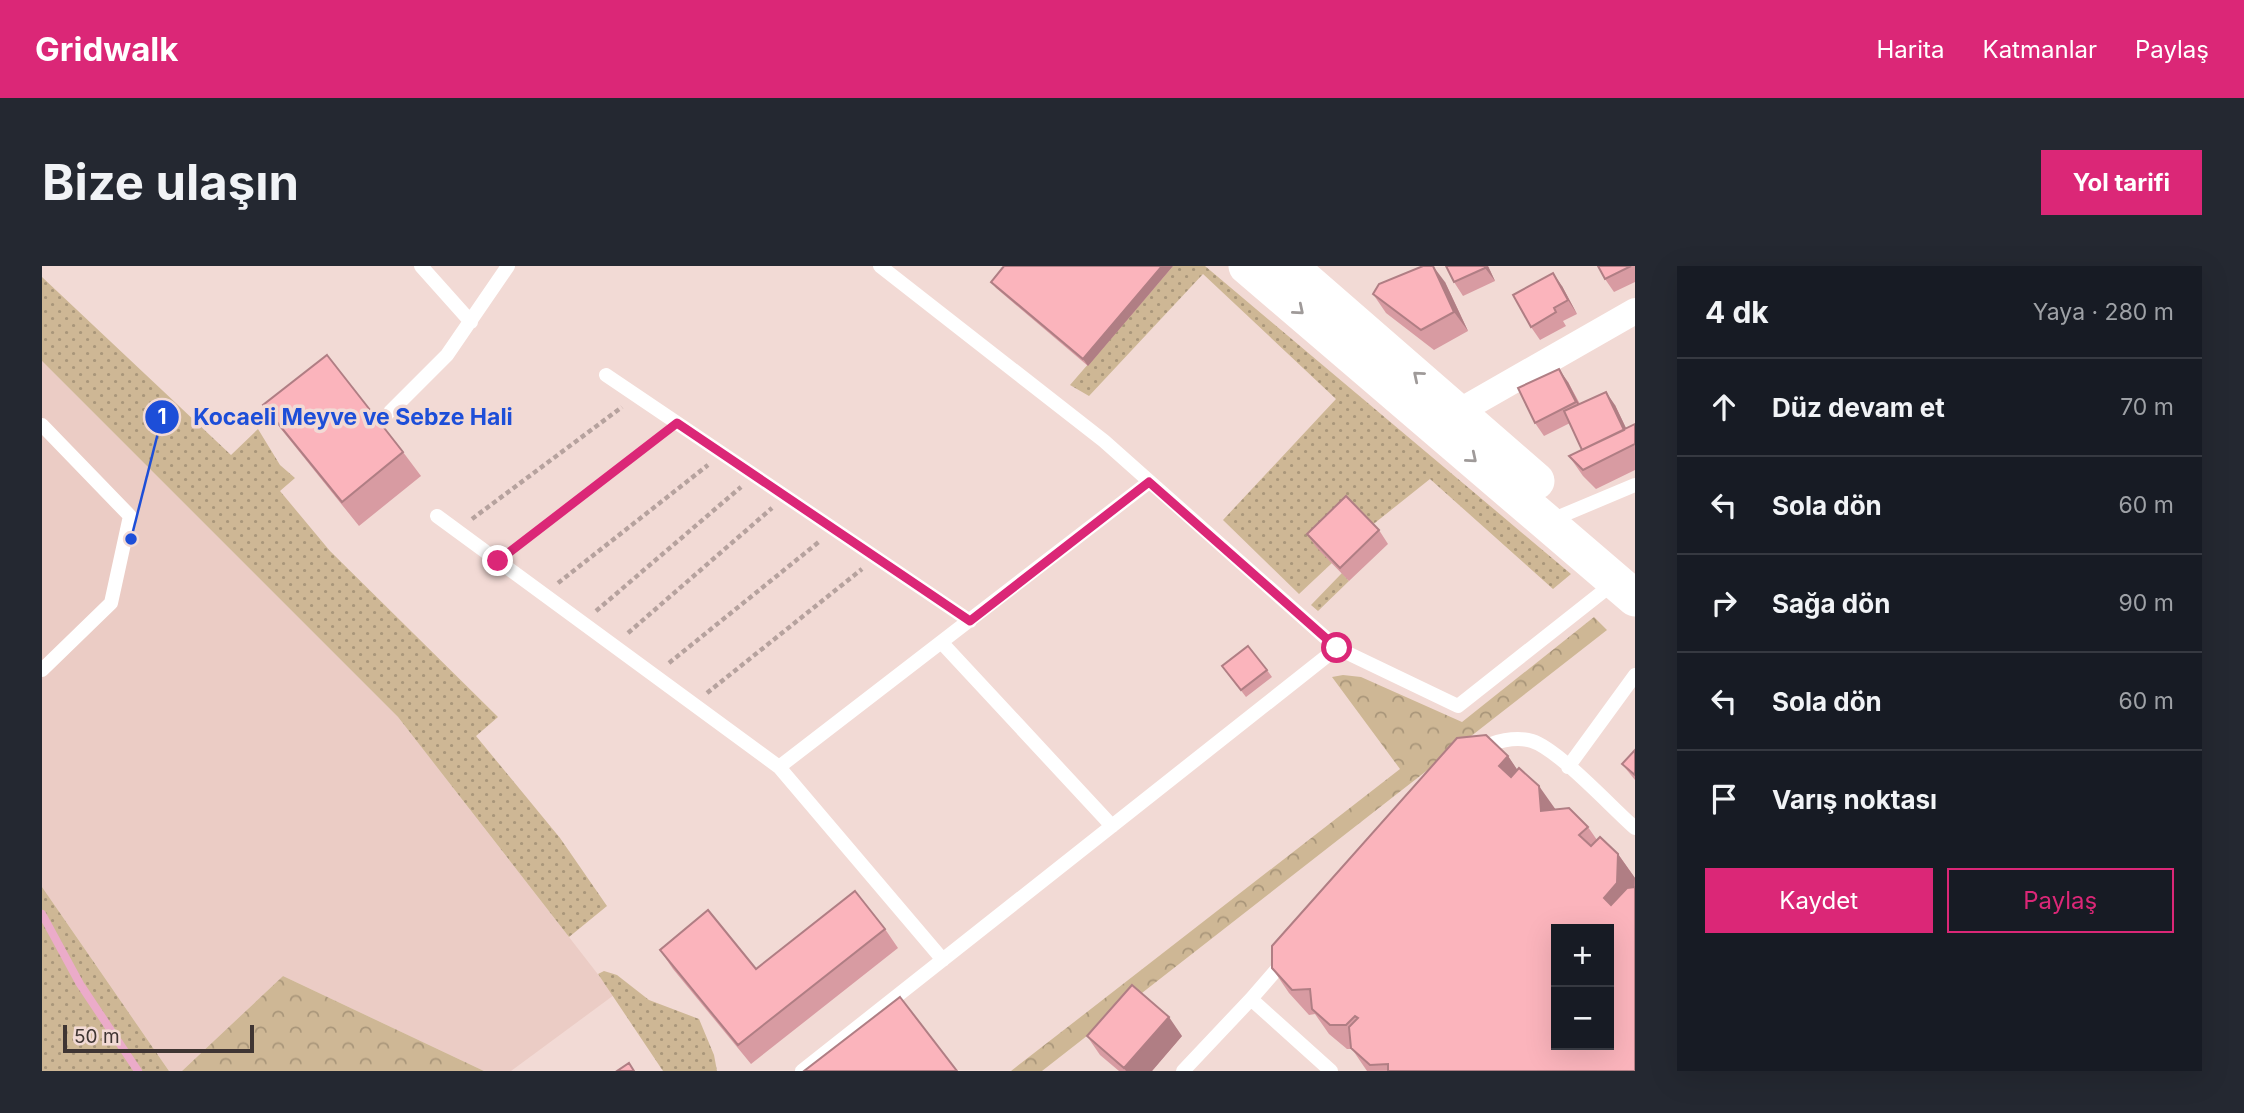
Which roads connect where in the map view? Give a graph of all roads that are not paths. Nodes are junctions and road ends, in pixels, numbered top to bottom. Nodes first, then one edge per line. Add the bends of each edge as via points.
1 (421, 266) edge
2 (508, 266) edge
3 (1247, 266) edge
4 (1290, 266) edge
5 (882, 267) edge
6 (1635, 311) edge
7 (471, 322) junction
8 (606, 375) dead end
9 (1460, 411) junction
10 (390, 412) dead end
11 (42, 425) edge
12 (1149, 482) junction
13 (1635, 485) edge
14 (437, 516) dead end
15 (1559, 517) junction
16 (1630, 579) edge
17 (970, 621) junction
18 (942, 643) junction
19 (1337, 648) junction
20 (42, 670) edge
21 (1635, 675) edge
22 (1467, 760) edge
23 (779, 766) junction
24 (1568, 767) junction
25 (1112, 826) junction
26 (1635, 828) edge
27 (1297, 946) edge
28 (943, 960) junction
29 (1251, 999) junction
30 (802, 1071) edge
31 (1183, 1071) edge
32 (1331, 1071) edge

1 - 7 lane
2 - 7 lane
3 -> 15 main road
9 -> 4 main road
5 - 12 lane via 1104,441
6 - 9 street
7 - 10 lane via 447,355
8 - 17 lane
9 - 15 main road
11 - 20 lane via 130,516 111,603
12 - 17 lane
12 - 19 lane
13 - 15 lane
14 - 23 lane
15 - 16 main road
16 - 19 lane via 1458,706
17 - 18 lane
18 - 23 lane
18 - 25 lane
19 - 25 lane
21 - 24 lane
22 - 24 lane via 1498,742 1525,740 1535,742
23 - 28 lane
24 - 26 lane
25 - 28 lane
27 - 29 lane
28 - 30 lane
29 - 31 lane
29 - 32 lane

